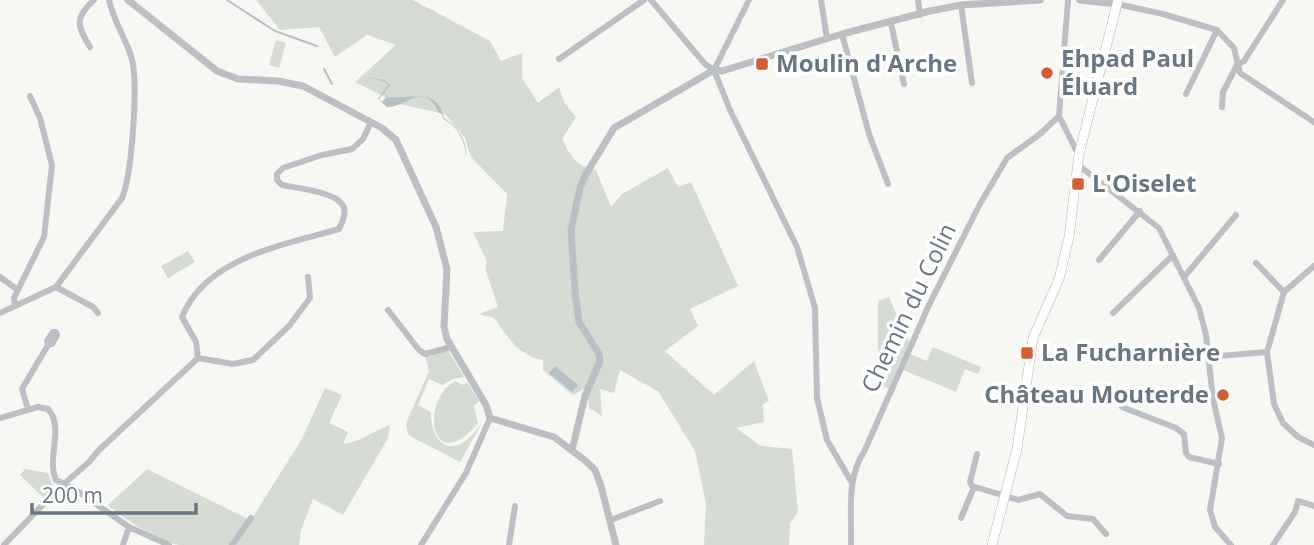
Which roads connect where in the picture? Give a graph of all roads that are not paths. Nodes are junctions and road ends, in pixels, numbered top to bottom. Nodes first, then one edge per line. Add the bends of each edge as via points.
1 (94, 0) edge
2 (109, 0) edge
3 (128, 0) edge
4 (644, 0) edge
5 (651, 0) edge
6 (749, 0) edge
7 (821, 0) edge
8 (918, 0) edge
9 (1040, 0) edge
10 (1068, 0) edge
11 (1080, 0) edge
12 (1283, 0) edge
13 (1117, 2) edge
14 (961, 5) junction
15 (920, 15) junction
16 (891, 23) junction
17 (1217, 30) junction
18 (842, 34) junction
19 (827, 39) junction
20 (90, 47) dead end
21 (559, 59) dead end
22 (1237, 65) junction
23 (714, 70) junction
24 (972, 83) dead end
25 (904, 84) dead end
26 (1186, 94) dead end
27 (30, 96) dead end
28 (1222, 107) dead end
29 (1059, 116) junction
30 (371, 122) junction
31 (1314, 122) edge
32 (1078, 159) junction
33 (888, 184) dead end
34 (1140, 211) junction
35 (1236, 215) dead end
36 (1173, 256) junction
37 (1099, 260) dead end
38 (1256, 263) dead end
39 (1314, 267) edge
40 (0, 277) edge
41 (308, 277) dead end
42 (1184, 277) junction
43 (56, 287) junction
44 (18, 290) junction
45 (1284, 292) junction
46 (15, 306) junction
47 (388, 310) dead end
48 (0, 313) edge
49 (98, 313) dead end
50 (1113, 313) dead end
51 (47, 345) dead end
52 (451, 347) junction
53 (1267, 352) junction
54 (1207, 358) junction
55 (198, 359) junction
56 (1122, 407) dead end
57 (28, 410) junction
58 (0, 418) edge
59 (490, 418) junction
60 (1314, 445) edge
61 (572, 450) junction
62 (977, 454) dead end
63 (1219, 464) junction
64 (852, 484) junction
65 (66, 485) junction
66 (974, 487) junction
67 (1004, 497) junction
68 (656, 503) dead end
69 (514, 506) dead end
70 (1314, 506) edge
71 (251, 518) dead end
72 (961, 519) dead end
73 (611, 520) junction
74 (129, 527) junction
75 (1106, 534) dead end
76 (156, 543) edge
77 (4, 545) edge
78 (123, 545) edge
79 (169, 545) edge
80 (232, 545) edge
81 (421, 545) edge
82 (509, 545) edge
83 (617, 545) edge
84 (851, 545) edge
85 (993, 545) edge
86 (1231, 545) edge
87 (1273, 545) edge

1 - 20 street via 79,23
2 - 43 street via 132,59 134,110 128,185
3 - 30 street via 217,71 238,79 303,86
4 - 21 street
5 - 23 street
6 - 23 street
7 - 19 street
8 - 15 street
9 - 14 street
10 - 29 street
11 - 13 street
12 - 22 street
13 - 17 street
13 - 32 main road
14 - 15 street
14 - 24 street
15 - 16 street
16 - 18 street
16 - 25 street
17 - 22 street via 1234,48
17 - 26 street
18 - 19 street
18 - 33 street via 869,134
19 - 23 street
22 - 28 street via 1223,92
22 - 31 street via 1240,73
23 - 61 street via 621,122 580,188 571,230 579,322 600,361 585,396
23 - 64 street via 797,247 815,307 817,398 827,440
27 - 44 street via 52,165 44,237
29 - 32 street
29 - 64 street, Chemin du Colin via 1007,158 980,204 878,414
30 - 52 street via 396,140 436,228 447,269 444,327
30 - 55 street via 352,149 283,168 278,174 282,185 341,202 343,221 339,229 235,262 203,287 182,317 197,342
32 - 34 street
32 - 67 main road via 1069,237 1059,279 1033,338 1017,449
34 - 36 street via 1159,228
34 - 37 street
35 - 42 street
36 - 42 street
36 - 50 street
38 - 45 street
39 - 45 street
40 - 44 street
41 - 55 street via 310,298 253,360 233,364
42 - 54 street via 1199,308
43 - 46 street
43 - 49 street
44 - 46 street
45 - 53 street
46 - 48 street
47 - 52 street via 425,354
51 - 57 street via 22,389
52 - 59 street
53 - 54 street
53 - 60 street via 1274,404 1283,423
54 - 63 street via 1222,438
55 - 65 street
56 - 63 street via 1176,428 1184,434 1189,457
57 - 58 street
57 - 65 street via 38,407 53,415 53,474
59 - 61 street via 554,437
59 - 81 street via 466,473
61 - 73 street via 595,470
62 - 66 street via 970,482
63 - 86 street via 1210,510 1215,527
64 - 84 street, Chemin du Colin
65 - 74 street
65 - 77 street
66 - 67 street
66 - 72 street
67 - 75 street via 1018,500 1040,495 1067,516 1093,519
67 - 85 main road
68 - 73 street
69 - 82 street
70 - 87 street via 1298,501
71 - 80 street
73 - 83 street
74 - 76 street
74 - 78 street
76 - 79 street

